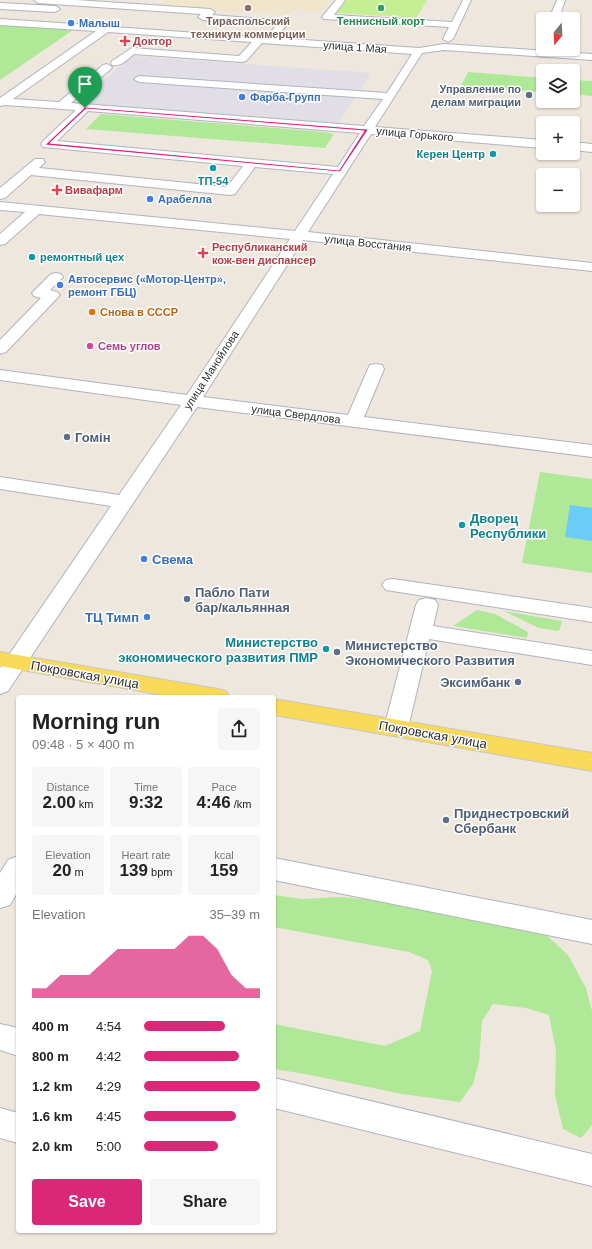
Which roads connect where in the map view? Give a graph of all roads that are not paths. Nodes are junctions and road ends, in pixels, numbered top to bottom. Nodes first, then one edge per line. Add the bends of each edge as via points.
1 (38, 0) edge
2 (148, 0) edge
3 (342, 0) edge
4 (467, 0) edge
5 (561, 0) edge
6 (0, 6) edge
7 (139, 6) junction
8 (210, 12) junction
9 (557, 12) edge
10 (256, 14) dead end
11 (0, 22) edge
12 (117, 22) dead end
13 (455, 25) junction
14 (106, 30) junction
15 (272, 36) dead end
16 (259, 41) junction
17 (444, 47) junction
18 (418, 51) junction
19 (536, 51) edge
20 (580, 56) edge
21 (592, 57) edge
22 (139, 79) dead end
23 (388, 96) junction
24 (1, 102) edge
25 (61, 106) junction
26 (85, 108) junction
27 (367, 130) junction
28 (536, 143) edge
29 (580, 147) edge
30 (592, 148) edge
31 (50, 153) dead end
32 (252, 162) junction
33 (28, 171) junction
34 (340, 171) junction
35 (0, 195) edge
36 (0, 206) edge
37 (35, 210) junction
38 (298, 236) junction
39 (0, 241) edge
40 (592, 267) edge
41 (56, 277) dead end
42 (0, 349) edge
43 (376, 369) dead end
44 (0, 375) edge
45 (192, 401) junction
46 (354, 421) junction
47 (592, 451) edge
48 (0, 483) edge
49 (123, 502) junction
50 (393, 585) dead end
51 (427, 606) dead end
52 (592, 615) edge
53 (421, 631) junction
54 (592, 658) edge
55 (8, 661) edge
56 (0, 686) edge
57 (206, 695) edge
58 (276, 707) edge
59 (396, 728) junction
60 (592, 762) edge
61 (276, 869) edge
62 (16, 870) edge
63 (0, 897) edge
64 (592, 932) edge
65 (0, 1037) edge
66 (16, 1041) edge
67 (276, 1093) edge
68 (0, 1123) edge
69 (16, 1127) edge
70 (592, 1170) edge

1 - 7 street
2 - 7 street
3 - 13 street via 327,17
4 - 13 street
5 - 9 street
6 - 7 street via 128,14
7 - 8 street
8 - 10 street
8 - 15 street via 203,17 284,23
11 - 14 street, улица 1 Мая
12 - 14 street
13 - 17 street
14 - 16 street, улица 1 Мая
14 - 24 street
16 - 18 street, улица 1 Мая
16 - 25 street via 242,59 132,51
17 - 18 street, улица 1 Мая
17 - 19 street, улица 1 Мая
18 - 23 street, улица Манойлова
20 - 21 street, улица 1 Мая
22 - 23 street
23 - 27 street, улица Манойлова
24 - 25 street, улица Горького
25 - 26 street, улица Горького
26 - 27 street, улица Горького
26 - 32 street via 47,144
27 - 28 street, улица Горького
27 - 34 street, улица Манойлова
29 - 30 street
31 - 33 street
32 - 33 street via 230,191
32 - 34 street
33 - 35 street
34 - 38 street, улица Манойлова
36 - 37 street, улица Восстания
37 - 38 street, улица Восстания
37 - 39 street
38 - 40 street, улица Восстания
38 - 45 street, улица Манойлова
41 - 42 street via 39,293 52,295
43 - 46 street
44 - 45 street, улица Свердлова
45 - 46 street, улица Свердлова
45 - 49 street, улица Манойлова
46 - 47 street, улица Свердлова
48 - 49 street
49 - 55 street, улица Манойлова
50 - 52 street
51 - 53 street
53 - 54 street
53 - 59 street
55 - 56 street, улица Манойлова
55 - 57 main road, Покровская улица
58 - 59 main road, Покровская улица
59 - 60 main road, Покровская улица
61 - 64 street
62 - 63 street
65 - 66 street
67 - 70 street
68 - 69 street

